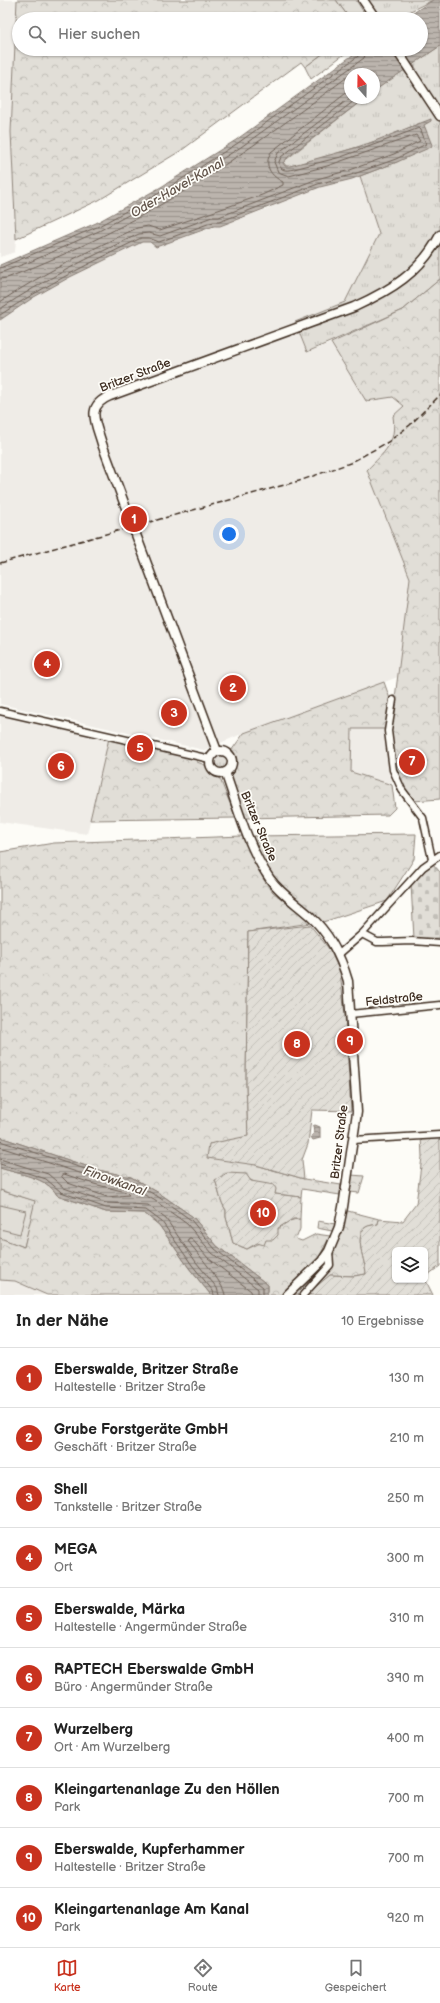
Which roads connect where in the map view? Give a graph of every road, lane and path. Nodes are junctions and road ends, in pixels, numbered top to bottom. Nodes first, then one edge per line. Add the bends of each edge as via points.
1 (363, 0) edge
2 (371, 12) edge
3 (401, 56) edge
4 (440, 116) edge
5 (440, 235) edge
6 (393, 700) dead end
7 (0, 711) edge
8 (217, 751) junction
9 (210, 759) junction
10 (225, 772) junction
11 (440, 855) edge
12 (432, 859) junction
13 (362, 934) junction
14 (440, 943) edge
15 (339, 954) junction
16 (440, 1005) edge
17 (350, 1014) junction
18 (440, 1135) edge
19 (353, 1140) junction
20 (328, 1251) junction
21 (287, 1295) edge
22 (303, 1295) edge

1 - 2 main road
3 - 4 main road
5 - 8 main road, Britzer Straße via 421,264 402,282 378,296 110,396 97,403 94,409 102,444
6 - 12 street via 388,731 393,770 402,790 423,818
7 - 9 street
8 - 9 main road
8 - 10 main road via 224,751 231,757 231,766
9 - 10 main road via 212,769 218,773
10 - 15 main road, Britzer Straße via 263,868 277,888 318,924
11 - 12 street
12 - 13 street
13 - 14 street via 377,942
13 - 15 street
15 - 17 main road, Britzer Straße via 348,981
16 - 17 street, Feldstraße
17 - 19 main road, Britzer Straße via 357,1112
18 - 19 street
19 - 20 main road, Britzer Straße via 339,1227
20 - 21 main road, Britzer Straße via 322,1262
20 - 22 street via 330,1265

